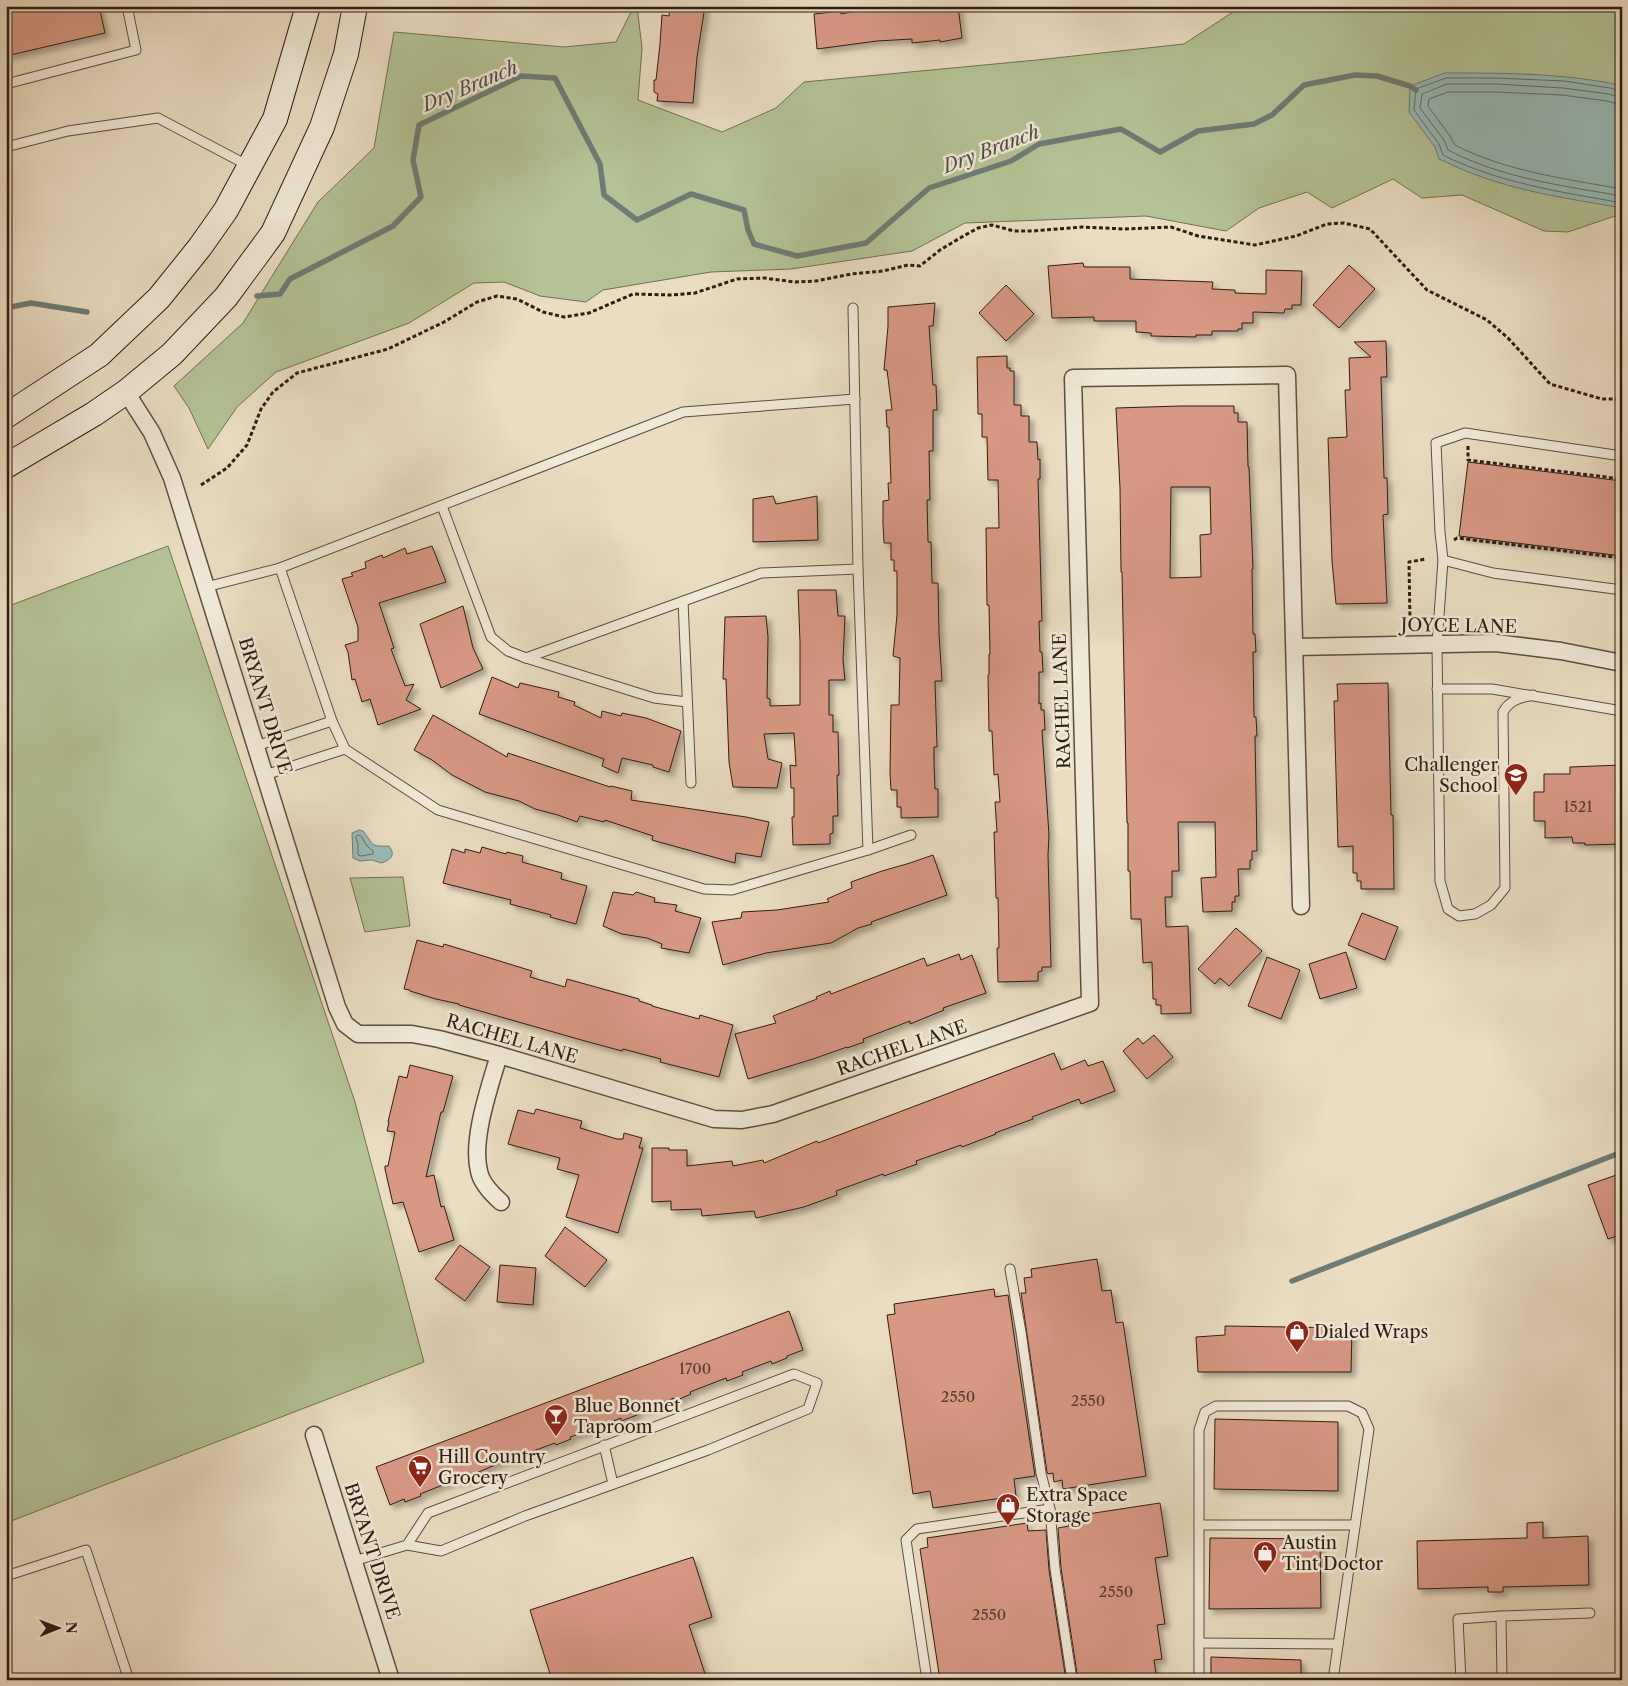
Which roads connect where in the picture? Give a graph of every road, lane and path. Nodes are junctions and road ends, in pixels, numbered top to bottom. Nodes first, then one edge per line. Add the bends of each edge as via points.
1 (127, 6) edge
2 (308, 6) edge
3 (355, 6) edge
4 (6, 84) edge
5 (6, 147) edge
6 (250, 166) junction
7 (853, 308) dead end
8 (126, 392) junction
9 (854, 399) junction
10 (1622, 399) edge
11 (6, 416) edge
12 (1468, 445) dead end
13 (1622, 456) edge
14 (6, 466) edge
15 (1622, 480) edge
16 (201, 485) dead end
17 (442, 506) junction
18 (1451, 542) dead end
19 (1622, 558) edge
20 (1426, 559) dead end
21 (1443, 560) junction
22 (280, 568) junction
23 (858, 569) junction
24 (206, 587) junction
25 (1622, 590) edge
26 (683, 601) junction
27 (1410, 622) dead end
28 (1437, 644) junction
29 (1295, 647) junction
30 (526, 658) junction
31 (1622, 664) edge
32 (1437, 689) junction
33 (1533, 695) junction
34 (687, 702) junction
35 (1622, 711) edge
36 (332, 722) junction
37 (256, 746) junction
38 (345, 749) junction
39 (265, 775) junction
40 (690, 782) dead end
41 (911, 835) dead end
42 (868, 850) junction
43 (1301, 906) dead end
44 (358, 1034) joint
45 (499, 1055) junction
46 (501, 1202) dead end
47 (1010, 1270) dead end
48 (314, 1435) dead end
49 (604, 1445) junction
50 (613, 1484) junction
51 (1050, 1509) junction
52 (1199, 1524) junction
53 (1355, 1525) junction
54 (407, 1545) junction
55 (354, 1561) junction
56 (6, 1576) edge
57 (1590, 1613) dead end
58 (1501, 1616) junction
59 (1199, 1643) junction
60 (1338, 1644) junction
61 (129, 1680) edge
62 (391, 1680) edge
63 (927, 1680) edge
64 (1072, 1680) edge
65 (1199, 1680) edge
66 (1333, 1680) edge
67 (1461, 1680) edge
68 (1502, 1680) edge

1 - 4 lane via 136,50
2 - 6 main road via 275,119
3 - 8 main road via 346,54 322,127 273,233 226,297 172,354
5 - 6 lane via 68,131 158,118
6 - 11 main road via 226,210 159,298 99,355
7 - 9 lane
8 - 14 main road
8 - 24 street, BRYANT DRIVE via 152,433 172,478
9 - 17 lane via 682,412
9 - 23 lane
10 - 16 path via 1602,399 1550,384 1487,320 1427,290 1370,229 1344,223 1327,224 1255,246 1171,228 1014,231 992,225 960,238 920,266 908,265 816,281 737,279 695,293 633,294 589,313 564,317 543,312 516,299 497,296 477,302 388,349 297,373 273,392 260,409 247,445 227,468
12 - 15 path via 1468,460
13 - 21 lane via 1466,432 1436,442
17 - 22 lane
17 - 30 lane via 491,637 508,651
18 - 19 path via 1457,538
20 - 27 path via 1409,562
21 - 25 lane via 1492,573
21 - 28 lane
22 - 24 lane
22 - 36 lane
23 - 26 lane via 761,573
23 - 42 lane
24 - 37 street, BRYANT DRIVE
26 - 30 lane
26 - 34 lane
28 - 29 street, JOYCE LANE
28 - 31 street, JOYCE LANE via 1496,643 1561,650
28 - 32 lane
29 - 43 street, RACHEL LANE
29 - 45 street, RACHEL LANE via 1287,375 1073,378 1090,1003 773,1114 742,1120 714,1119
30 - 34 lane via 654,698
32 - 33 lane via 1492,689
32 - 33 lane via 1440,881 1448,909 1459,916 1475,914 1491,905 1505,888 1502,712 1507,704
33 - 35 lane
34 - 40 lane
36 - 37 lane
36 - 38 lane
37 - 39 street, BRYANT DRIVE
38 - 39 lane
38 - 42 lane via 438,810 704,889 732,890
39 - 44 street, BRYANT DRIVE via 338,1006 345,1024
41 - 42 lane
44 - 45 street, RACHEL LANE via 412,1034
45 - 46 street via 482,1116 477,1149 479,1171 490,1192
47 - 51 lane via 1041,1473
48 - 55 street, BRYANT DRIVE
49 - 50 lane
49 - 50 lane via 794,1374 817,1382 808,1409
49 - 54 lane via 428,1513
50 - 54 lane via 441,1551
51 - 63 lane via 917,1529 906,1540
51 - 64 lane via 1055,1569
52 - 53 lane
52 - 53 lane via 1199,1430 1205,1412 1216,1406 1348,1406 1362,1413 1369,1429
52 - 59 lane
53 - 60 lane
54 - 55 lane
55 - 62 street, BRYANT DRIVE
56 - 61 lane via 86,1550
57 - 58 lane
58 - 67 lane via 1458,1619
58 - 68 lane
59 - 60 lane
59 - 65 lane
60 - 66 lane

